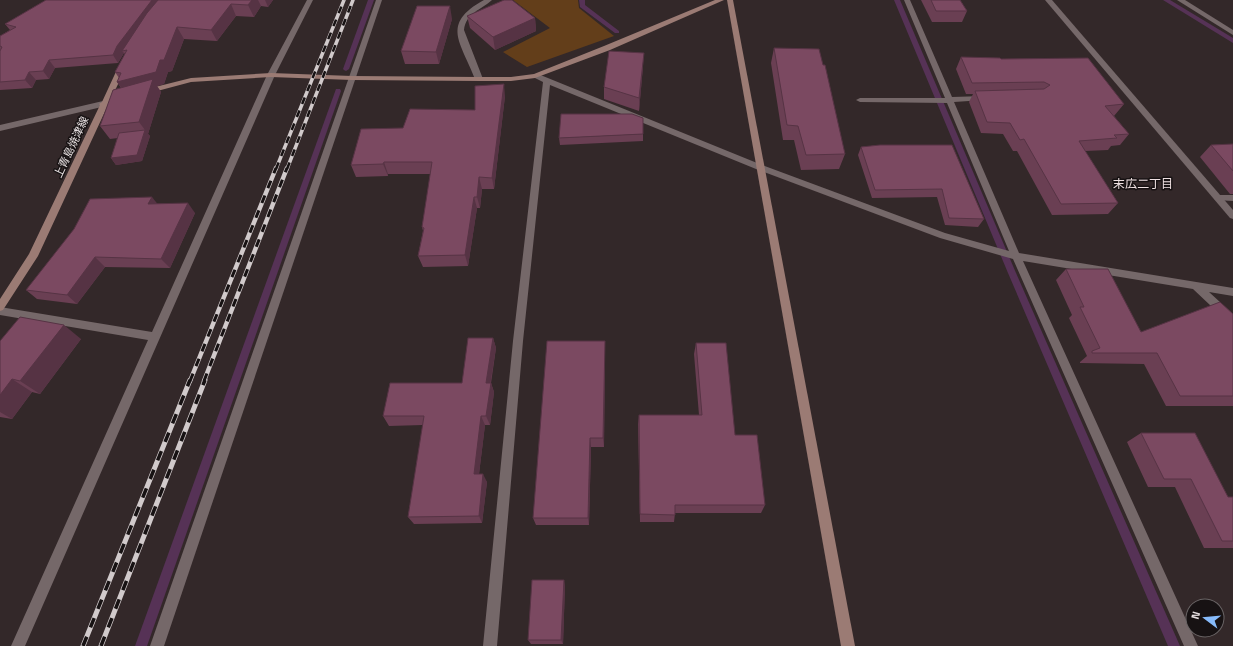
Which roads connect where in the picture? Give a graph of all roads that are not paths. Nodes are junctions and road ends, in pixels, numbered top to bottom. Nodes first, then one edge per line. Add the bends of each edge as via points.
1 (310, 0) edge
2 (379, 0) edge
3 (489, 0) edge
4 (721, 0) edge
5 (730, 0) edge
6 (908, 0) edge
7 (1048, 0) edge
8 (1180, 0) edge
9 (1233, 33) edge
10 (128, 55) edge
11 (271, 75) junction
12 (535, 76) junction
13 (352, 78) junction
14 (479, 79) junction
15 (547, 81) junction
16 (140, 94) edge
17 (125, 98) edge
18 (989, 98) edge
19 (948, 99) junction
20 (860, 100) dead end
21 (104, 104) junction
22 (0, 128) edge
23 (759, 166) junction
24 (1218, 198) junction
25 (1233, 198) edge
26 (1233, 216) edge
27 (1016, 256) junction
28 (1196, 286) junction
29 (1233, 292) edge
30 (0, 307) edge
31 (0, 311) edge
32 (1233, 320) edge
33 (156, 337) junction
34 (18, 646) edge
35 (157, 646) edge
36 (490, 646) edge
37 (848, 646) edge
38 (1191, 646) edge

1 - 11 street
2 - 13 street
3 - 14 street via 473,8 463,19 460,30
4 - 12 street
5 - 23 street
6 - 19 street
7 - 24 street
8 - 9 street
10 - 21 street, 上青島焼津線
11 - 13 street
11 - 16 street via 191,80
11 - 33 street
12 - 14 street
12 - 15 street
13 - 14 street
13 - 35 street
15 - 23 street
15 - 36 street via 517,348
17 - 21 street
18 - 19 street
19 - 20 street
19 - 27 street
21 - 22 street
21 - 30 street, 上青島焼津線 via 33,256
23 - 27 street via 942,236
23 - 37 street
24 - 25 street
24 - 26 street
27 - 28 street
27 - 38 street
28 - 29 street
28 - 32 street
31 - 33 street
33 - 34 street

